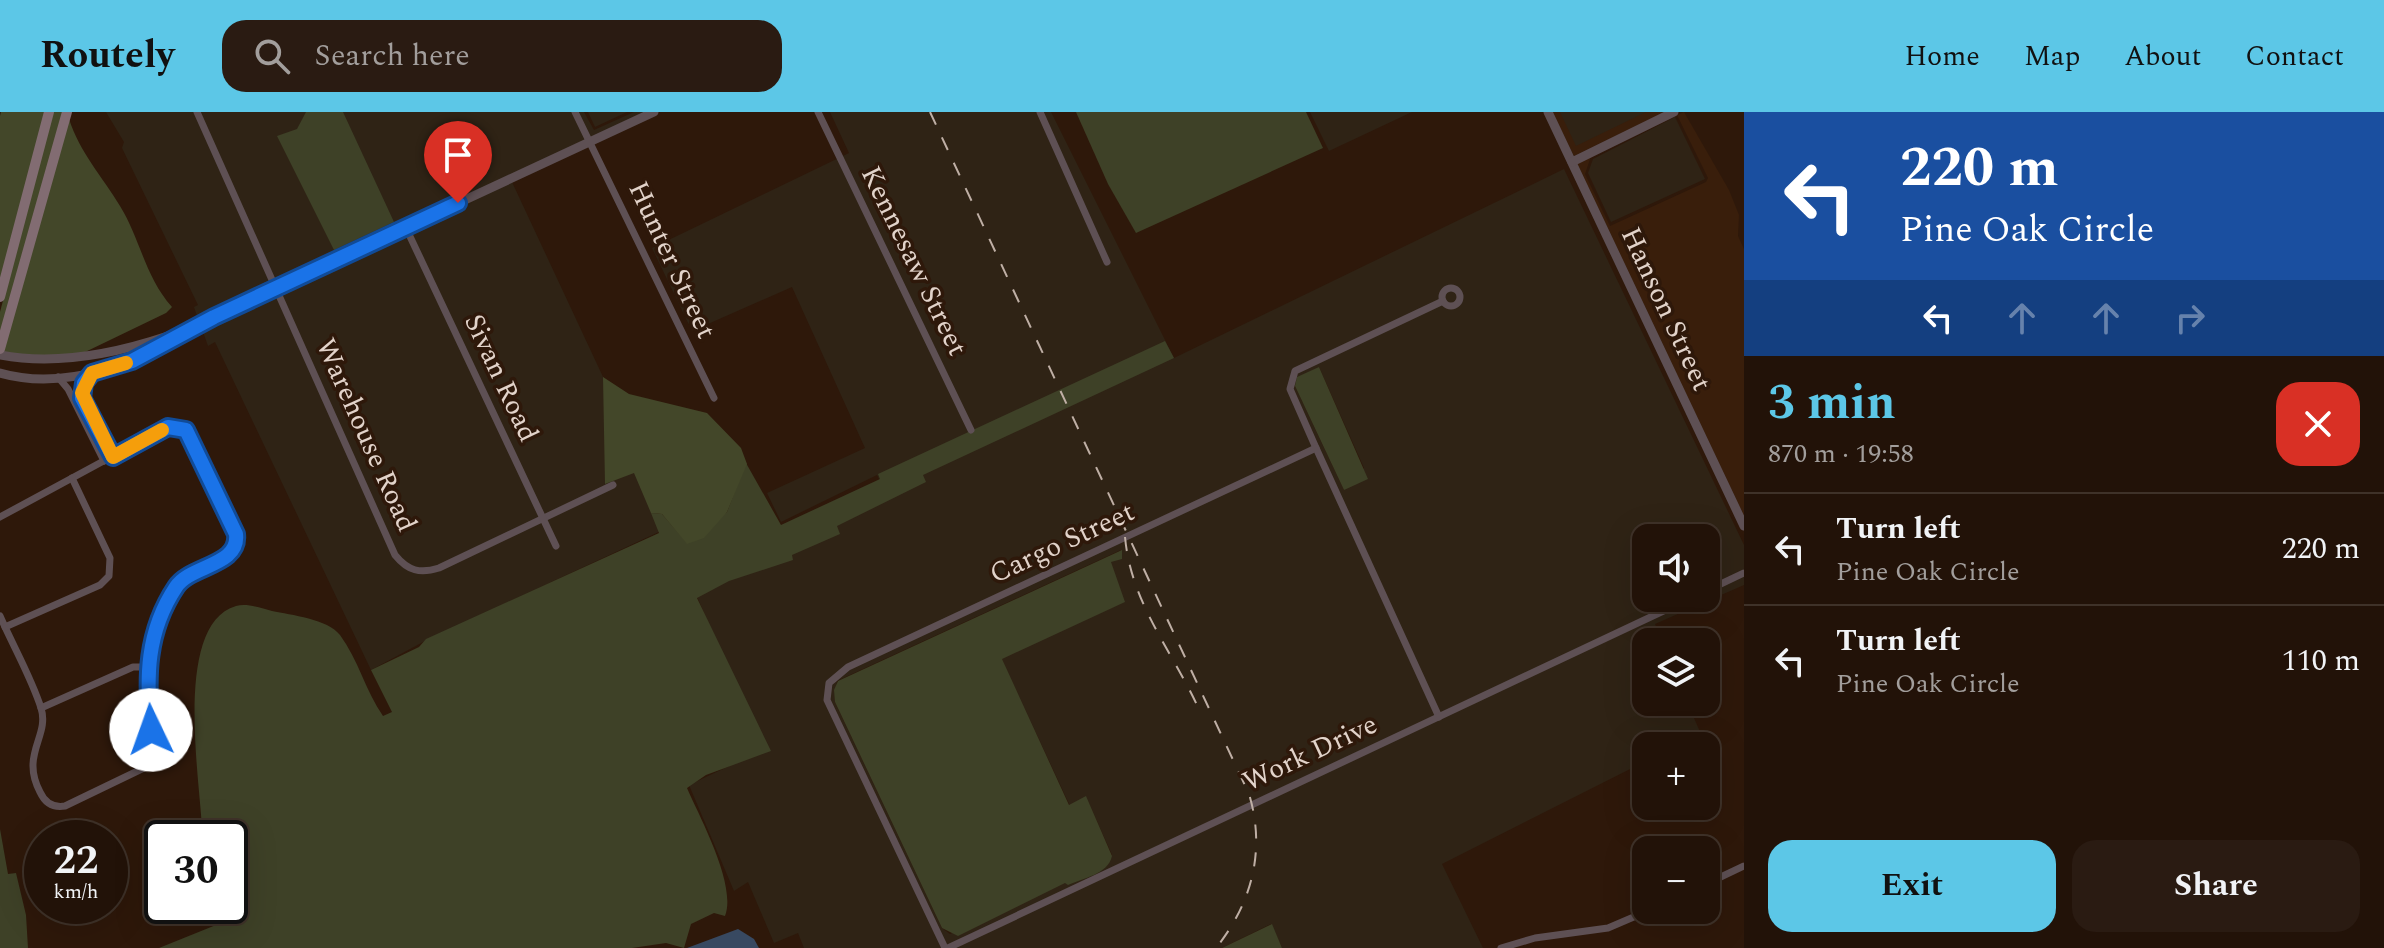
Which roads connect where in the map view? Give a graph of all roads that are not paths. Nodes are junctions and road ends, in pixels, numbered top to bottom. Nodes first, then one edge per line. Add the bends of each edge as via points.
1 (49, 112) edge
2 (67, 112) edge
3 (197, 112) edge
4 (575, 112) edge
5 (654, 112) edge
6 (818, 112) edge
7 (1040, 112) edge
8 (1548, 112) edge
9 (1674, 112) edge
10 (591, 141) junction
11 (1572, 162) junction
12 (406, 228) junction
13 (1107, 262) dead end
14 (277, 288) junction
15 (0, 297) edge
16 (1443, 301) dead end
17 (214, 317) junction
18 (153, 339) junction
19 (0, 352) edge
20 (135, 359) junction
21 (0, 373) edge
22 (92, 373) junction
23 (58, 377) junction
24 (82, 398) junction
25 (714, 398) dead end
26 (73, 402) junction
27 (971, 430) dead end
28 (102, 435) junction
29 (92, 440) junction
30 (1316, 448) junction
31 (113, 457) junction
32 (104, 461) junction
33 (72, 478) junction
34 (613, 485) dead end
35 (0, 517) edge
36 (543, 518) junction
37 (1744, 526) edge
38 (556, 546) dead end
39 (1744, 573) edge
40 (1720, 584) edge
41 (1661, 612) edge
42 (0, 616) edge
43 (5, 627) junction
44 (149, 667) junction
45 (41, 708) junction
46 (1439, 717) junction
47 (1744, 866) edge
48 (1720, 877) edge
49 (1632, 918) edge
50 (947, 948) edge
51 (1501, 948) edge

1 - 15 main road
2 - 19 main road
3 - 14 street, Warehouse Road
4 - 10 street, Hunter Street
5 - 10 street
6 - 27 street, Kennesaw Street
7 - 13 street
8 - 11 street, Hanson Street
9 - 11 street
10 - 12 street
10 - 25 street, Hunter Street
11 - 37 street, Hanson Street
12 - 14 street
12 - 36 street, Sivan Road
14 - 17 street
14 - 36 street, Warehouse Road via 403,564 420,572 439,568
16 - 30 street via 1295,371 1290,389
17 - 18 street
17 - 20 street
18 - 19 street via 72,359 41,361
18 - 20 street via 150,349
20 - 22 street
21 - 23 street
22 - 23 street
22 - 24 street
23 - 26 street
24 - 26 street
24 - 28 street
26 - 29 street
28 - 29 street
28 - 31 street
29 - 32 street
30 - 46 street
30 - 50 street, Cargo Street via 848,667 829,683 827,700
31 - 32 street
31 - 44 street via 168,427 182,428 236,534 231,553 176,586 153,633
32 - 33 street
33 - 35 street
33 - 43 street via 110,558 109,576 100,585
34 - 36 street, Warehouse Road
36 - 38 street, Sivan Road
39 - 40 street
41 - 46 street, Work Drive
42 - 43 street
43 - 45 street
44 - 45 street via 133,667
44 - 45 street via 153,753 148,766 65,806 45,800 32,772
46 - 50 street, Work Drive
47 - 48 street
49 - 51 street via 1608,928

